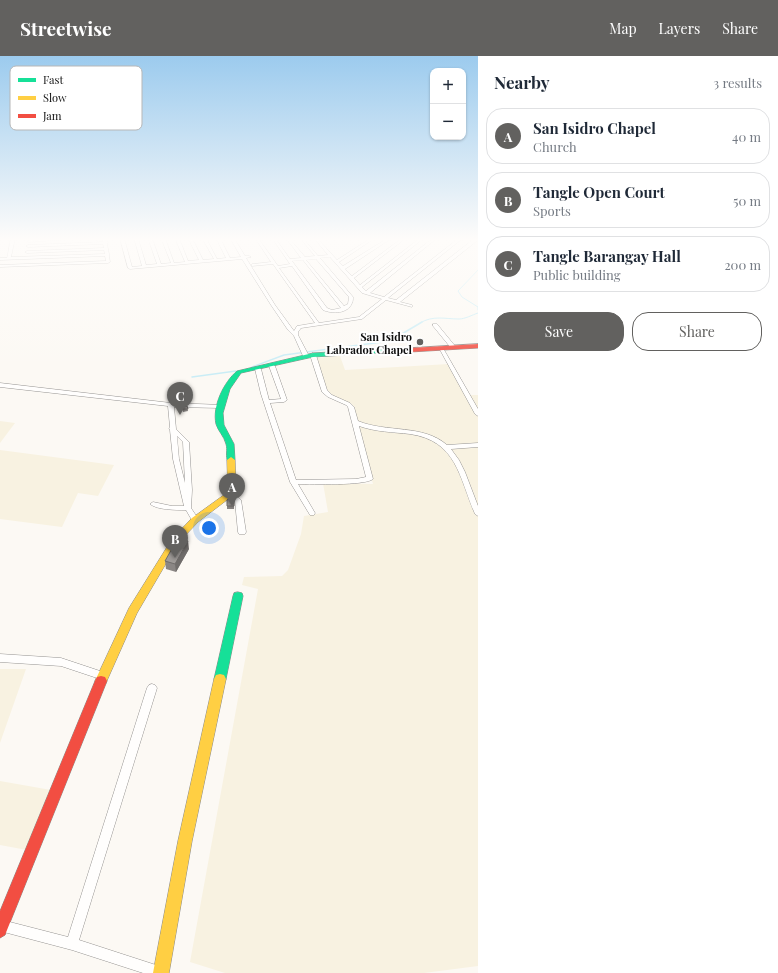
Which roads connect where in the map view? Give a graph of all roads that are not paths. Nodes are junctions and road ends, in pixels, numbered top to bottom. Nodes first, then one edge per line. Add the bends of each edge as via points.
1 (260, 281) edge
2 (287, 281) edge
3 (304, 281) edge
4 (320, 281) edge
5 (337, 281) edge
6 (354, 281) edge
7 (367, 281) edge
8 (382, 281) edge
9 (407, 281) edge
10 (424, 281) edge
11 (359, 287) junction
12 (367, 293) junction
13 (384, 299) junction
14 (397, 302) junction
15 (410, 306) dead end
16 (342, 310) junction
17 (348, 320) junction
18 (318, 324) junction
19 (287, 325) junction
20 (435, 325) dead end
21 (299, 327) junction
22 (296, 335) junction
23 (478, 346) edge
24 (453, 347) junction
25 (441, 348) junction
26 (307, 354) junction
27 (272, 366) junction
28 (258, 369) junction
29 (0, 385) edge
30 (267, 402) junction
31 (171, 404) junction
32 (221, 406) junction
33 (478, 414) edge
34 (355, 422) junction
35 (172, 428) junction
36 (478, 445) edge
37 (448, 447) junction
38 (293, 482) junction
39 (231, 494) junction
40 (153, 504) dead end
41 (188, 508) junction
42 (312, 513) dead end
43 (478, 514) edge
44 (195, 520) junction
45 (242, 532) dead end
46 (238, 596) dead end
47 (0, 658) edge
48 (103, 676) junction
49 (152, 688) dead end
50 (1, 928) edge
51 (72, 944) junction
52 (161, 973) edge

1 - 19 street
2 - 18 street
3 - 16 street via 325,309
4 - 16 street
5 - 16 street via 351,297 350,304
6 - 11 street
7 - 11 street
8 - 12 street
9 - 13 street
10 - 14 street
11 - 12 street
12 - 13 street
13 - 14 street
13 - 17 street via 360,318
14 - 15 street
16 - 17 street
17 - 18 street
18 - 21 street
19 - 21 street
19 - 22 street
20 - 24 street
21 - 22 street
22 - 26 street
23 - 24 street
24 - 25 street
25 - 26 street
25 - 33 street
26 - 27 street
26 - 34 street via 324,391 351,407
27 - 28 street
27 - 30 street via 284,400
28 - 30 street
28 - 32 street via 239,372 232,378
29 - 31 street
30 - 38 street
31 - 32 street
31 - 35 street
32 - 39 street via 218,424 230,444
34 - 37 street via 380,430 429,435
34 - 38 street via 370,479
35 - 41 street via 176,459
35 - 41 street via 186,442
36 - 37 street
37 - 43 street via 456,459
38 - 42 street
39 - 44 street
39 - 45 street via 238,500
40 - 41 street
41 - 44 street
44 - 48 street via 175,540 149,582
46 - 52 street via 185,841
47 - 48 street via 61,662
48 - 50 street
49 - 51 street
50 - 51 street
51 - 52 street

